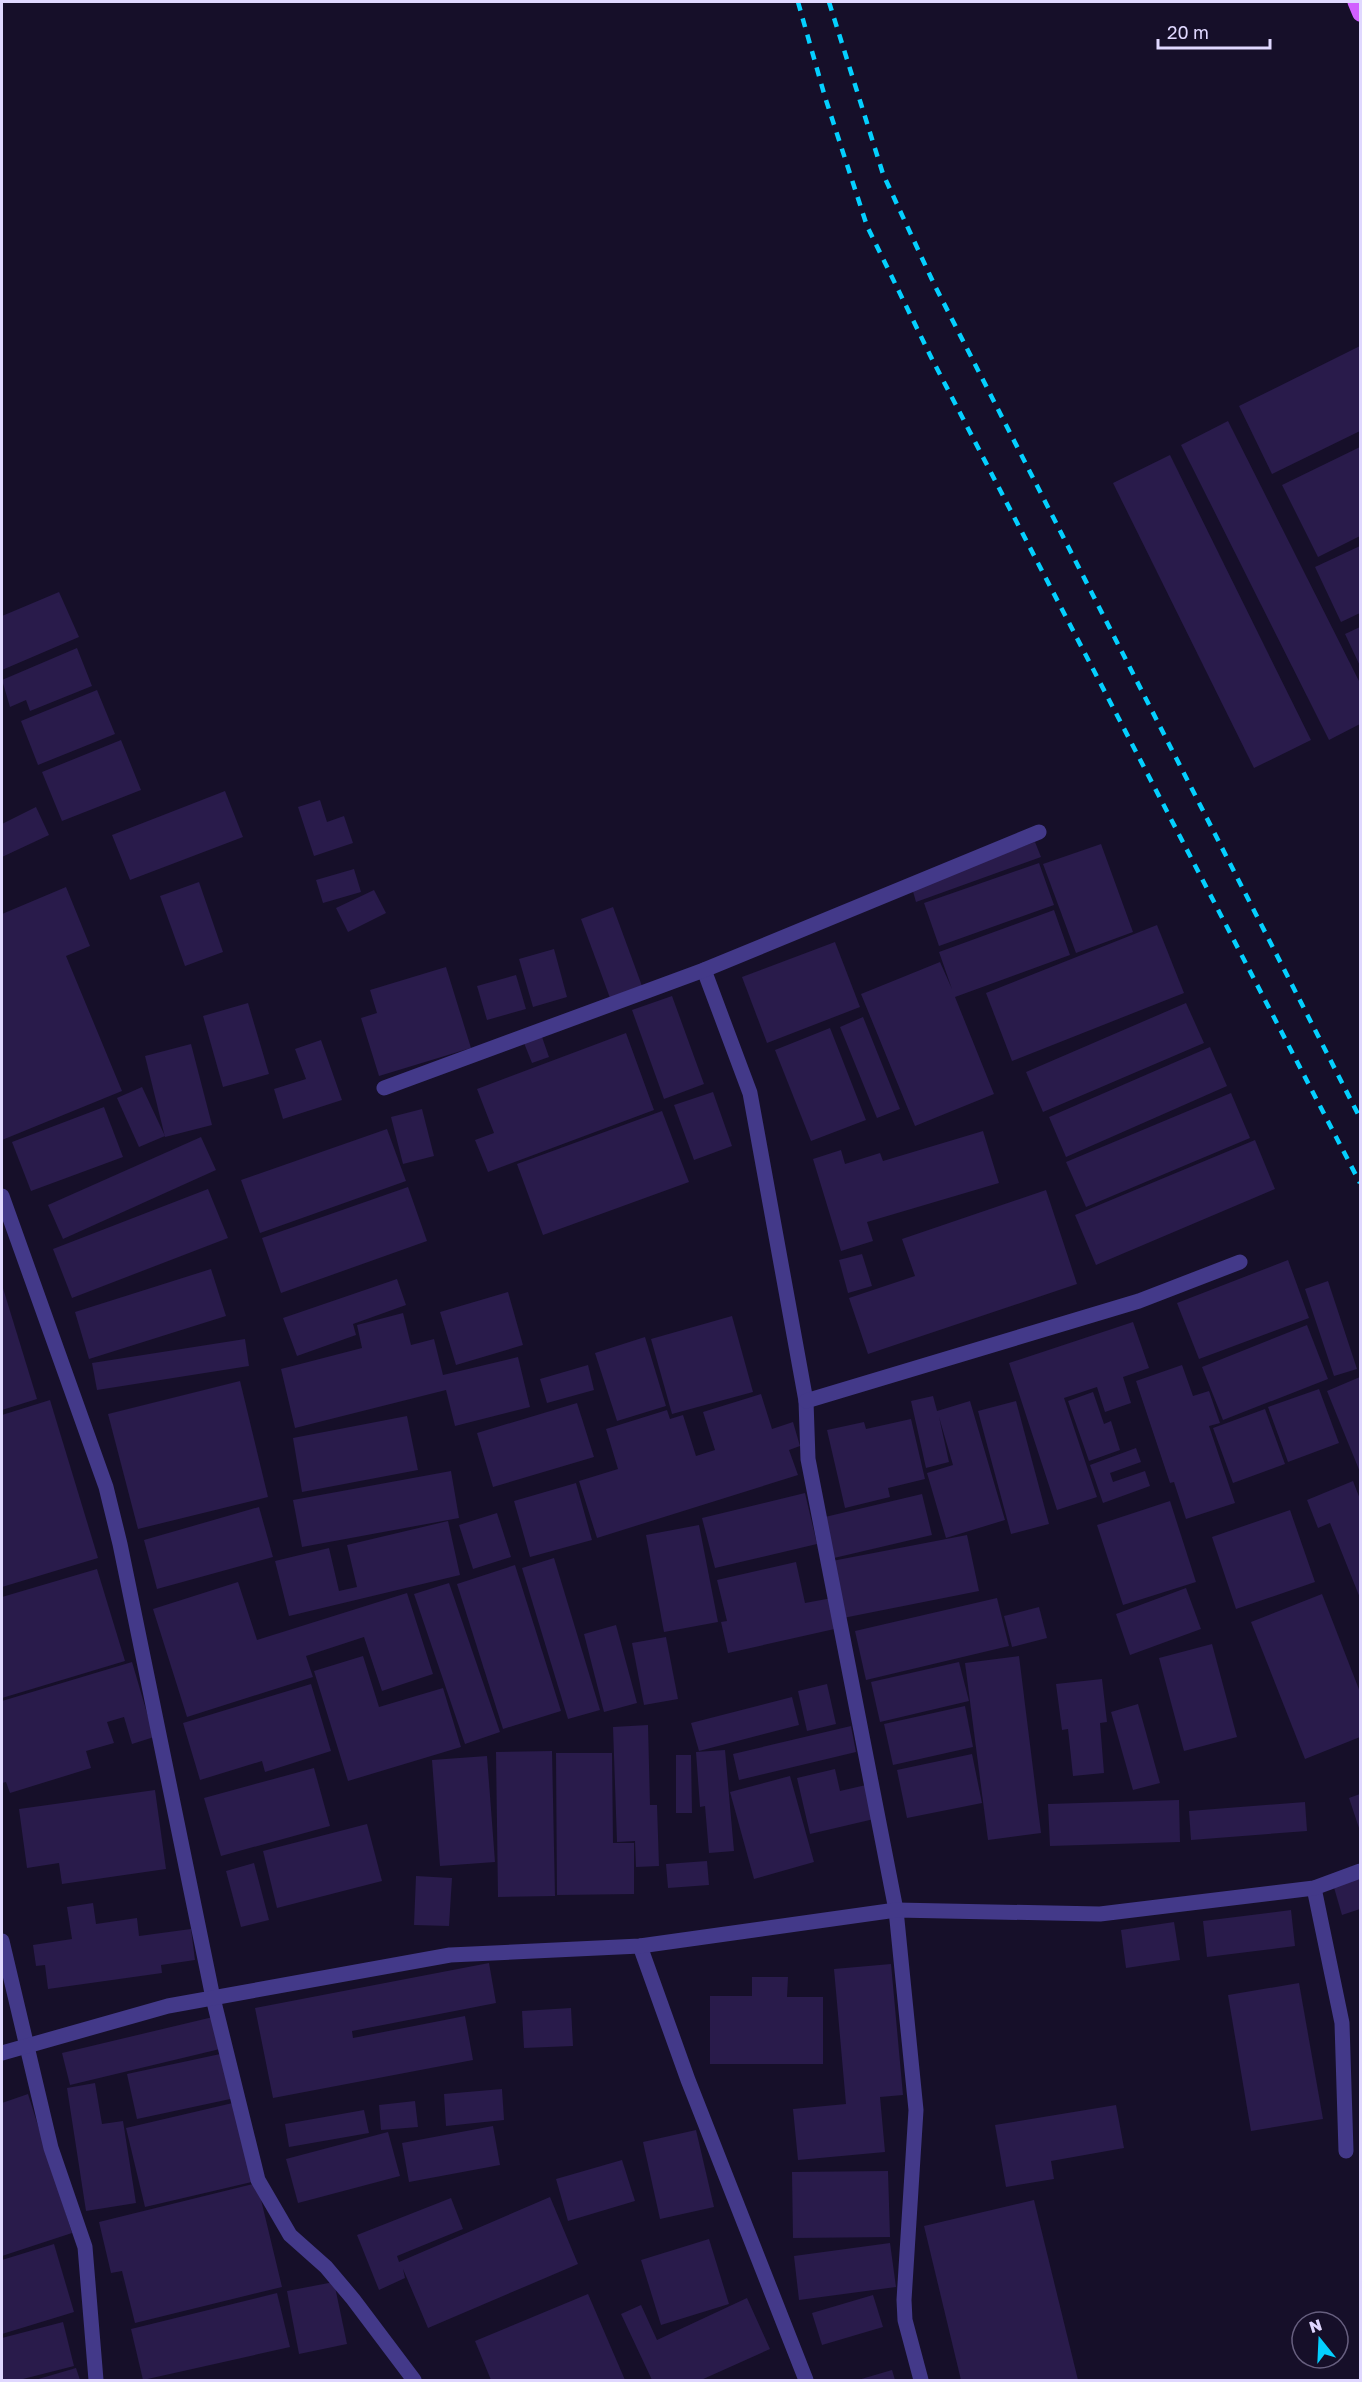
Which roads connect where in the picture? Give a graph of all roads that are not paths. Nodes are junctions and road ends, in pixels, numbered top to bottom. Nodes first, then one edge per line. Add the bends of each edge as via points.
1 (1355, 2) edge
2 (1360, 14) edge
3 (1039, 832) dead end
4 (704, 969) junction
5 (384, 1088) dead end
6 (2, 1196) edge
7 (1240, 1262) dead end
8 (806, 1401) junction
9 (1360, 1872) edge
10 (1314, 1888) junction
11 (896, 1910) junction
12 (2, 1941) edge
13 (639, 1946) junction
14 (213, 1998) junction
15 (25, 2044) junction
16 (2, 2053) edge
17 (1346, 2151) dead end
18 (96, 2380) edge
19 (414, 2380) edge
20 (806, 2380) edge
21 (921, 2380) edge

1 - 2 main road
3 - 4 street
4 - 5 street
4 - 8 street via 750,1093
6 - 14 street via 106,1487
7 - 8 street via 1139,1301
8 - 11 street via 808,1459
9 - 10 street
10 - 11 street via 1100,1914
10 - 17 street via 1342,2023
11 - 13 street
11 - 21 street via 916,2110 905,2320
12 - 15 street
13 - 14 street via 450,1955
13 - 20 street
14 - 15 street
14 - 19 street via 258,2180 290,2235 326,2267
15 - 16 street
15 - 18 street via 51,2148 85,2247

